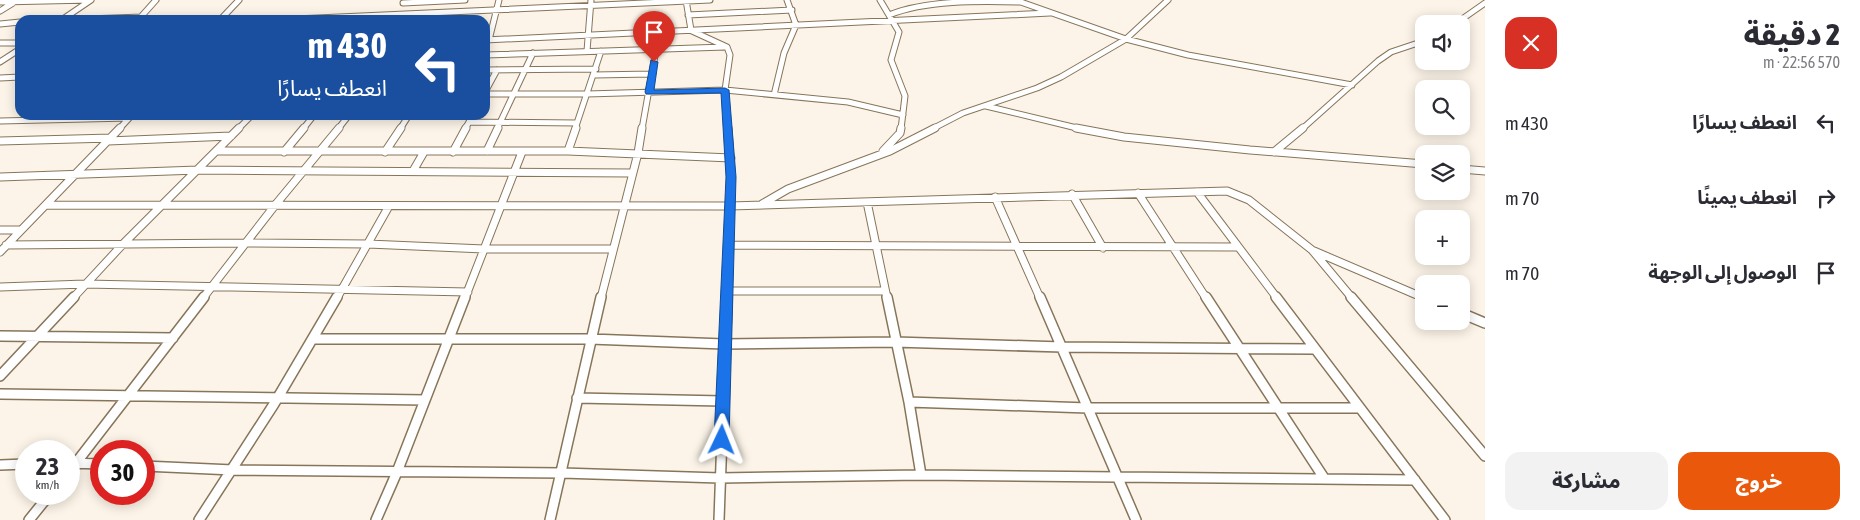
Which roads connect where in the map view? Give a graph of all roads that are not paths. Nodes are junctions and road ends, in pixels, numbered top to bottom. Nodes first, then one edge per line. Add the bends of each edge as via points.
1 (91, 0) edge
2 (156, 0) edge
3 (239, 0) edge
4 (465, 0) edge
5 (499, 0) edge
6 (710, 0) edge
7 (787, 0) edge
8 (880, 0) edge
9 (1015, 0) edge
10 (1168, 0) edge
11 (23, 1) edge
12 (404, 1) edge
13 (686, 1) edge
14 (0, 2) edge
15 (14, 2) junction
16 (1021, 2) junction
17 (590, 3) edge
18 (1485, 3) edge
19 (497, 10) junction
20 (792, 10) junction
21 (0, 11) edge
22 (1050, 13) junction
23 (397, 14) junction
24 (68, 15) edge
25 (143, 15) edge
26 (225, 15) edge
27 (376, 15) edge
28 (688, 15) junction
29 (1468, 15) edge
30 (891, 18) junction
31 (15, 22) edge
32 (0, 24) edge
33 (796, 25) junction
34 (691, 30) junction
35 (490, 31) edge
36 (588, 35) junction
37 (1126, 39) junction
38 (490, 40) edge
39 (15, 43) edge
40 (2, 44) edge
41 (1415, 44) edge
42 (727, 47) junction
43 (656, 50) junction
44 (588, 51) junction
45 (602, 51) junction
46 (15, 52) edge
47 (533, 53) junction
48 (490, 55) edge
49 (0, 62) edge
50 (490, 70) edge
51 (497, 70) junction
52 (526, 70) junction
53 (595, 72) junction
54 (652, 74) junction
55 (15, 77) edge
56 (0, 78) edge
57 (490, 83) edge
58 (1352, 85) junction
59 (725, 90) junction
60 (649, 92) junction
61 (490, 93) edge
62 (515, 94) junction
63 (587, 94) junction
64 (774, 95) junction
65 (985, 106) junction
66 (903, 115) junction
67 (26, 120) edge
68 (127, 120) edge
69 (247, 120) edge
70 (310, 120) edge
71 (344, 120) edge
72 (406, 120) edge
73 (0, 121) edge
74 (469, 122) joint
75 (502, 122) junction
76 (577, 124) junction
77 (231, 136) junction
78 (109, 139) junction
79 (0, 141) edge
80 (217, 151) junction
81 (487, 151) junction
82 (568, 151) junction
83 (284, 152) junction
84 (320, 152) junction
85 (385, 152) junction
86 (424, 152) junction
87 (452, 152) junction
88 (522, 152) junction
89 (1274, 152) junction
90 (638, 153) junction
91 (880, 154) junction
92 (731, 158) junction
93 (1415, 163) edge
94 (198, 170) junction
95 (304, 170) junction
96 (1470, 170) edge
97 (413, 171) junction
98 (1485, 171) edge
99 (514, 172) junction
100 (632, 173) junction
101 (76, 175) junction
102 (0, 177) edge
103 (1196, 192) junction
104 (1138, 193) junction
105 (1072, 194) junction
106 (994, 197) junction
107 (867, 202) junction
108 (276, 204) junction
109 (46, 205) junction
110 (164, 205) junction
111 (760, 205) junction
112 (389, 206) junction
113 (502, 206) junction
114 (730, 206) junction
115 (623, 207) junction
116 (0, 230) edge
117 (19, 230) junction
118 (246, 243) junction
119 (123, 244) junction
120 (368, 244) junction
121 (6, 245) junction
122 (729, 245) junction
123 (876, 246) junction
124 (1238, 247) junction
125 (1019, 248) junction
126 (1103, 248) junction
127 (1175, 248) junction
128 (484, 249) junction
129 (612, 249) junction
130 (1312, 250) junction
131 (0, 252) edge
132 (86, 284) junction
133 (0, 287) edge
134 (213, 287) junction
135 (342, 289) junction
136 (727, 291) junction
137 (885, 291) junction
138 (468, 292) junction
139 (1415, 294) edge
140 (1470, 317) edge
141 (1485, 323) edge
142 (38, 335) junction
143 (0, 336) edge
144 (173, 338) junction
145 (313, 339) junction
146 (448, 339) junction
147 (590, 339) junction
148 (896, 342) junction
149 (724, 344) junction
150 (1062, 347) junction
151 (1239, 349) junction
152 (1314, 349) junction
153 (0, 376) edge
154 (0, 394) edge
155 (129, 396) junction
156 (278, 398) junction
157 (577, 398) junction
158 (424, 400) junction
159 (723, 401) junction
160 (909, 402) junction
161 (1088, 408) junction
162 (1278, 408) junction
163 (1359, 408) junction
164 (80, 454) edge
165 (1485, 456) edge
166 (15, 464) edge
167 (0, 465) edge
168 (155, 466) edge
169 (233, 470) junction
170 (397, 472) junction
171 (562, 473) junction
172 (921, 475) junction
173 (1117, 476) junction
174 (720, 478) junction
175 (1324, 478) junction
176 (1415, 480) junction
177 (41, 505) edge
178 (29, 520) edge
179 (199, 520) edge
180 (376, 520) edge
181 (550, 520) edge
182 (719, 520) edge
183 (1136, 520) edge
184 (1445, 520) edge

1 - 11 street
1 - 24 street
2 - 25 street
3 - 26 street
4 - 12 street
5 - 19 street
6 - 13 street
7 - 20 street
8 - 30 street
9 - 16 street
10 - 37 street
11 - 15 street
12 - 23 street
13 - 17 street
13 - 28 street
14 - 15 street
15 - 21 street
16 - 22 street
16 - 30 street via 943,1 904,6
17 - 19 street
17 - 36 street
18 - 29 street
19 - 23 street
19 - 35 street
20 - 28 street
20 - 33 street
22 - 30 street
22 - 37 street
23 - 27 street
28 - 34 street
30 - 33 street
30 - 66 street via 899,32 891,60 904,88
31 - 32 street
33 - 34 street
33 - 64 street via 784,53
34 - 36 street
34 - 42 street
36 - 38 street
36 - 44 street
37 - 58 street via 1214,60
37 - 65 street via 1062,77
39 - 40 street
41 - 58 street via 1378,60
42 - 43 street
42 - 59 street via 730,55
43 - 45 street
43 - 54 street
44 - 45 street
44 - 47 street
45 - 53 street
46 - 49 street
47 - 48 street
47 - 52 street
50 - 51 street
51 - 52 street
51 - 57 street
52 - 53 street
52 - 62 street
53 - 54 street
53 - 63 street
54 - 60 street
55 - 56 street
58 - 89 street
59 - 60 street
59 - 64 street
59 - 92 street
60 - 63 street
60 - 90 street
61 - 62 street
62 - 63 street
62 - 75 street
63 - 76 street
64 - 66 street via 856,104
65 - 89 street via 1090,131
65 - 91 street via 963,113
66 - 91 street via 900,133
67 - 73 street
68 - 78 street
69 - 77 street
70 - 83 street
71 - 84 street
72 - 85 street
74 - 75 street
74 - 87 street
75 - 76 street
75 - 81 street
76 - 82 street
77 - 78 street
77 - 80 street
78 - 79 street
78 - 101 street
80 - 83 street
80 - 94 street
81 - 87 street
81 - 88 street
82 - 88 street
82 - 90 street
83 - 84 street
84 - 85 street
84 - 95 street
85 - 86 street
86 - 87 street
86 - 97 street
88 - 99 street
89 - 93 street
90 - 92 street
90 - 100 street
91 - 111 street via 788,189
92 - 114 street
94 - 95 street
94 - 101 street
94 - 110 street
95 - 97 street
95 - 108 street
96 - 98 street
97 - 99 street
99 - 100 street
99 - 113 street
100 - 115 street
101 - 102 street
101 - 109 street
103 - 104 street
103 - 124 street
103 - 130 street via 1228,191 1249,200
104 - 105 street
104 - 127 street
105 - 106 street
105 - 126 street
106 - 107 street
106 - 125 street
107 - 111 street
107 - 123 street
108 - 110 street
108 - 112 street
108 - 118 street
109 - 110 street
109 - 117 street
110 - 119 street
111 - 114 street
112 - 113 street
112 - 120 street
113 - 115 street
113 - 128 street
114 - 115 street
114 - 122 street
115 - 129 street
116 - 117 street
117 - 121 street
118 - 119 street
118 - 120 street
118 - 134 street
119 - 121 street
119 - 132 street
120 - 128 street
120 - 135 street
121 - 131 street
122 - 123 street
122 - 136 street
123 - 125 street
123 - 137 street
124 - 127 street
124 - 152 street
125 - 126 street
125 - 150 street
126 - 127 street
127 - 151 street
128 - 129 street
128 - 138 street
129 - 147 street
130 - 139 street
130 - 165 street
132 - 133 street
132 - 134 street
132 - 142 street
134 - 135 street
134 - 144 street
135 - 138 street
135 - 145 street
136 - 137 street
136 - 149 street
137 - 148 street
138 - 146 street
140 - 141 street
142 - 143 street
142 - 144 street
142 - 153 street
144 - 155 street
145 - 146 street
145 - 156 street
146 - 147 street
146 - 158 street
147 - 149 street
147 - 157 street
148 - 149 street
148 - 150 street
148 - 160 street
149 - 159 street
150 - 151 street
150 - 161 street
151 - 152 street
151 - 162 street
152 - 163 street
154 - 155 street
155 - 156 street
155 - 164 street
156 - 158 street
156 - 169 street
157 - 159 street
157 - 171 street
158 - 170 street
159 - 174 street
160 - 161 street
160 - 172 street
161 - 162 street
161 - 173 street
162 - 163 street
162 - 175 street
163 - 176 street
166 - 167 street
168 - 169 street
169 - 170 street
169 - 179 street
170 - 171 street
170 - 180 street
171 - 174 street
171 - 181 street
172 - 173 street
172 - 174 street
173 - 175 street
173 - 183 street
174 - 182 street
175 - 176 street
176 - 184 street
177 - 178 street

